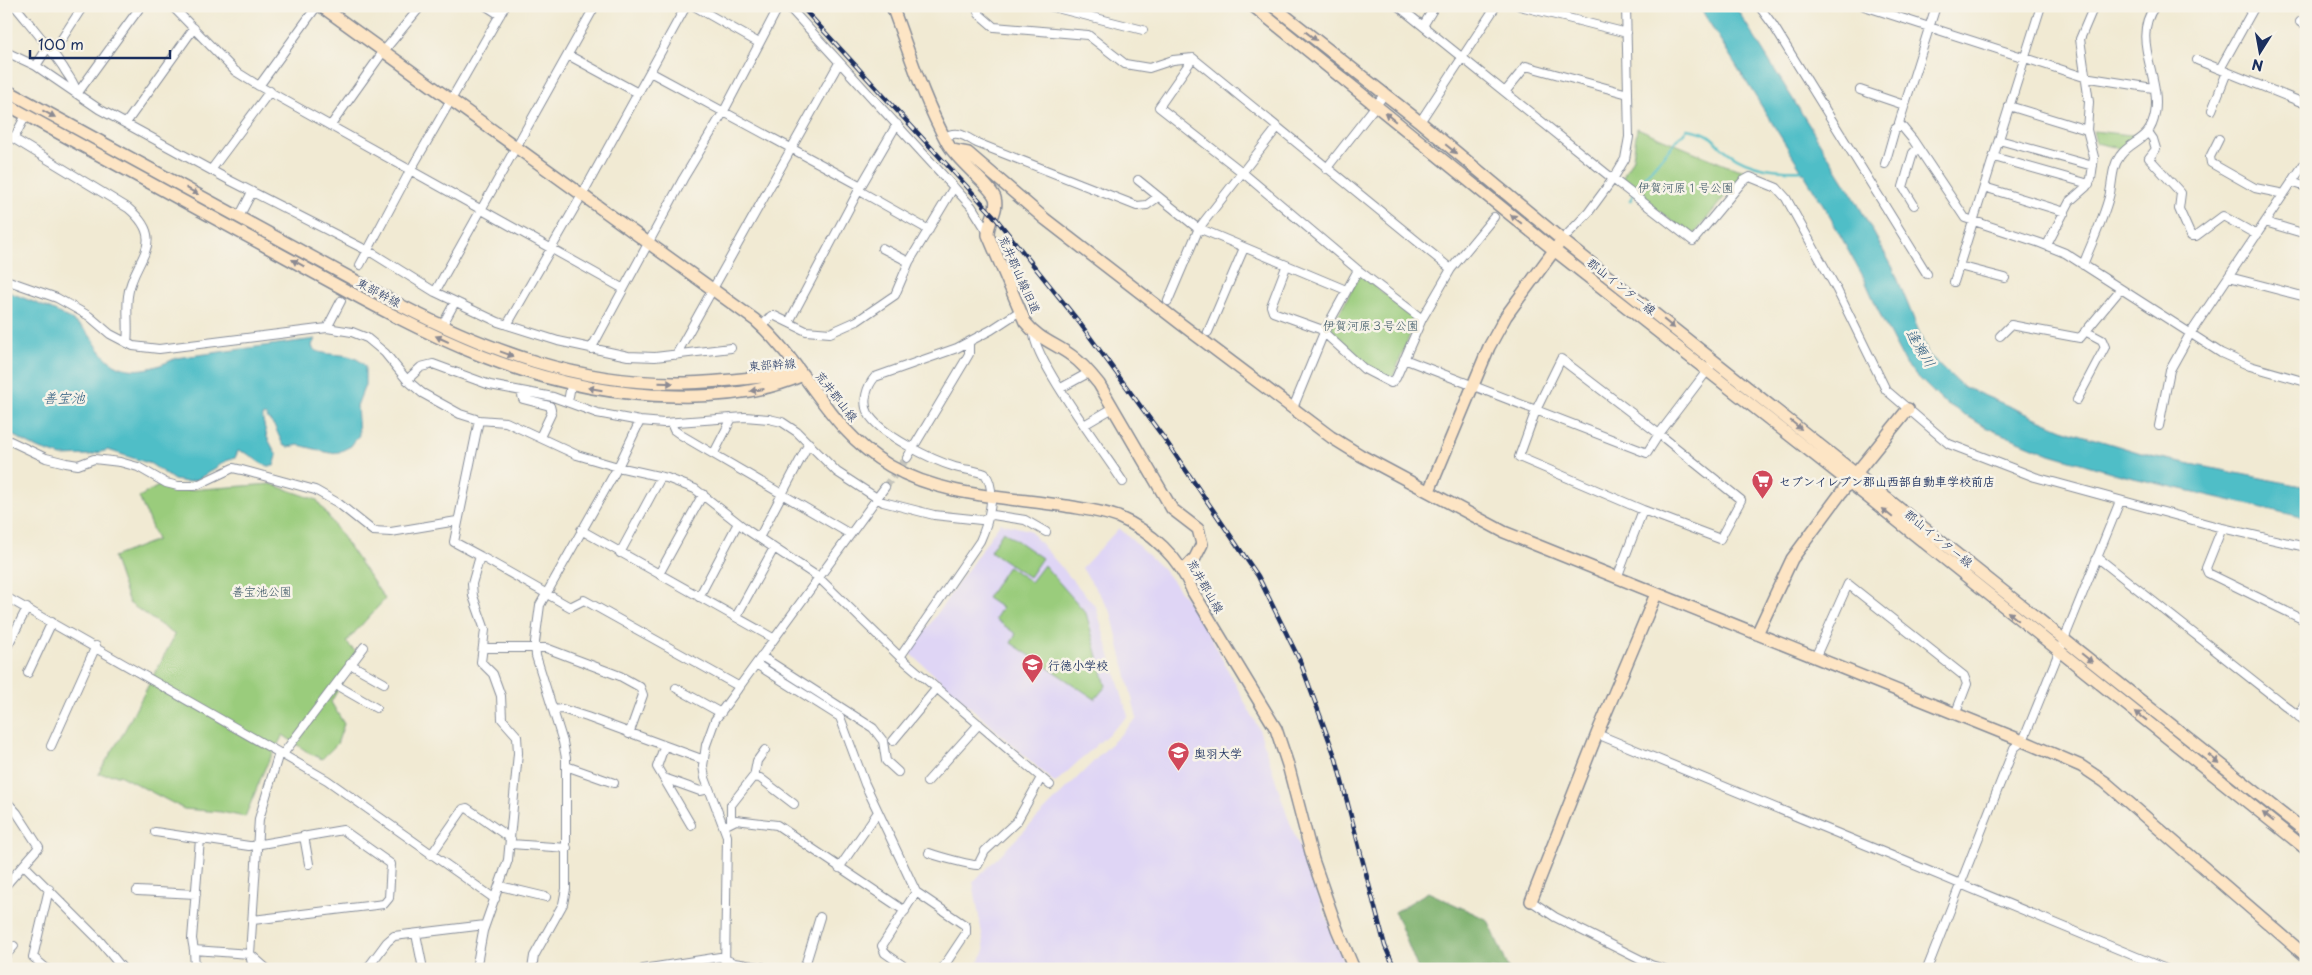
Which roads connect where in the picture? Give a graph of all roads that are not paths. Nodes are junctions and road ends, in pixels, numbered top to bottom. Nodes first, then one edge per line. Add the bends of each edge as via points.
1 (15, 6) edge
2 (83, 6) edge
3 (141, 6) edge
4 (172, 6) edge
5 (317, 6) edge
6 (321, 6) edge
7 (421, 6) edge
8 (486, 6) edge
9 (505, 6) edge
10 (595, 6) edge
11 (686, 6) edge
12 (694, 6) edge
13 (779, 6) edge
14 (788, 6) edge
15 (892, 6) edge
16 (976, 6) edge
17 (1049, 6) edge
18 (1253, 6) edge
19 (1272, 6) edge
20 (1398, 6) edge
21 (1435, 6) edge
22 (1496, 6) edge
23 (1520, 6) edge
24 (1626, 6) edge
25 (1758, 6) edge
26 (1864, 6) edge
27 (1936, 6) edge
28 (2041, 6) edge
29 (2094, 6) edge
30 (2156, 6) edge
31 (2255, 6) edge
32 (500, 15) junction
33 (1423, 26) junction
34 (194, 28) junction
35 (1929, 28) junction
36 (1143, 30) dead end
37 (1627, 33) junction
38 (758, 43) junction
39 (51, 48) junction
40 (6, 52) edge
41 (384, 52) junction
42 (568, 55) junction
43 (1193, 58) junction
44 (1463, 58) junction
45 (2025, 59) junction
46 (2197, 60) dead end
47 (839, 63) junction
48 (36, 66) junction
49 (2224, 70) junction
50 (650, 72) junction
51 (2084, 77) junction
52 (259, 86) junction
53 (2153, 88) junction
54 (6, 90) edge
55 (1860, 90) dead end
56 (270, 91) junction
57 (1505, 92) junction
58 (638, 93) junction
59 (77, 94) junction
60 (1628, 94) junction
61 (1384, 95) junction
62 (451, 101) junction
63 (6, 104) edge
64 (2306, 104) edge
65 (1904, 105) junction
66 (1376, 106) junction
67 (2009, 106) junction
68 (2212, 110) dead end
69 (724, 111) junction
70 (26, 115) junction
71 (1420, 122) junction
72 (126, 123) junction
73 (897, 124) junction
74 (331, 125) junction
75 (1900, 125) junction
76 (1276, 128) junction
77 (2087, 130) junction
78 (2148, 132) junction
79 (10, 136) edge
80 (945, 137) junction
81 (2219, 139) dead end
82 (1999, 140) junction
83 (515, 147) junction
84 (790, 147) junction
85 (1918, 148) junction
86 (952, 150) junction
87 (1994, 157) junction
88 (2306, 161) edge
89 (1885, 164) dead end
90 (2093, 166) junction
91 (1326, 169) junction
92 (211, 170) junction
93 (410, 171) junction
94 (1242, 172) junction
95 (1613, 179) junction
96 (1138, 180) dead end
97 (2292, 182) junction
98 (2088, 184) junction
99 (954, 187) junction
100 (1984, 187) junction
101 (2306, 187) edge
102 (860, 188) junction
103 (252, 192) junction
104 (2284, 194) junction
105 (582, 195) junction
106 (1158, 197) junction
107 (1914, 205) dead end
108 (481, 209) junction
109 (2064, 212) junction
110 (1494, 217) dead end
111 (239, 218) junction
112 (1973, 222) junction
113 (2265, 222) junction
114 (1199, 228) junction
115 (929, 230) junction
116 (988, 231) junction
117 (2257, 234) junction
118 (2306, 234) edge
119 (1562, 240) junction
120 (647, 244) junction
121 (2047, 245) junction
122 (551, 248) junction
123 (882, 248) dead end
124 (1244, 248) junction
125 (1554, 250) junction
126 (368, 251) junction
127 (909, 262) junction
128 (360, 265) tunnel mouth
129 (2083, 265) junction
130 (1286, 266) junction
131 (1959, 266) junction
132 (1451, 269) junction
133 (1358, 270) junction
134 (1927, 274) dead end
135 (2229, 276) junction
136 (2005, 278) dead end
137 (6, 280) edge
138 (1954, 282) dead end
139 (622, 288) junction
140 (711, 289) junction
141 (1346, 290) junction
142 (2120, 290) junction
143 (435, 292) junction
144 (2306, 297) edge
145 (341, 301) tunnel mouth
146 (1168, 301) dead end
147 (454, 302) junction
148 (1020, 311) junction
149 (1422, 319) junction
150 (789, 322) junction
151 (507, 325) junction
152 (442, 326) junction
153 (762, 326) junction
154 (327, 328) junction
155 (1208, 332) dead end
156 (1324, 332) junction
157 (2085, 332) junction
158 (1034, 333) junction
159 (2190, 334) junction
160 (2000, 336) dead end
161 (969, 342) junction
162 (127, 343) junction
163 (730, 348) dead end
164 (591, 349) junction
165 (676, 355) junction
166 (1404, 359) junction
167 (1714, 361) junction
168 (1707, 371) junction
169 (1090, 372) junction
170 (803, 375) junction
171 (407, 380) junction
172 (2306, 382) edge
173 (571, 385) junction
174 (1472, 385) junction
175 (1061, 388) junction
176 (521, 391) junction
177 (2077, 400) dead end
178 (568, 402) junction
179 (1113, 408) junction
180 (1293, 408) junction
181 (1908, 409) junction
182 (1536, 410) junction
183 (732, 418) junction
184 (479, 420) junction
185 (640, 421) junction
186 (671, 423) junction
187 (1084, 425) junction
188 (2159, 426) dead end
189 (1659, 434) junction
190 (540, 436) junction
191 (6, 439) edge
192 (809, 443) junction
193 (912, 449) junction
194 (714, 453) junction
195 (907, 458) tunnel mouth
196 (618, 467) junction
197 (661, 476) junction
198 (1852, 478) junction
199 (1123, 482) dead end
200 (885, 487) tunnel mouth
201 (1429, 491) junction
202 (703, 494) junction
203 (783, 495) junction
204 (990, 497) junction
205 (877, 499) junction
206 (2120, 501) junction
207 (1644, 510) junction
208 (988, 517) junction
209 (457, 521) junction
210 (738, 523) junction
211 (2222, 528) junction
212 (581, 530) junction
213 (1046, 532) dead end
214 (850, 534) junction
215 (758, 538) junction
216 (2306, 547) edge
217 (774, 548) junction
218 (620, 553) junction
219 (480, 556) junction
220 (2097, 557) junction
221 (1184, 570) junction
222 (659, 574) junction
223 (818, 577) junction
224 (1616, 578) junction
225 (547, 593) junction
226 (1656, 594) junction
227 (6, 597) edge
228 (699, 597) junction
229 (26, 608) junction
230 (736, 617) junction
231 (2306, 621) edge
232 (52, 622) junction
233 (1758, 634) junction
234 (773, 638) junction
235 (2064, 640) junction
236 (96, 646) junction
237 (364, 646) dead end
238 (536, 647) junction
239 (483, 648) junction
240 (6, 650) edge
241 (2059, 653) junction
242 (761, 656) junction
243 (900, 657) junction
244 (1815, 658) junction
245 (350, 664) junction
246 (756, 664) junction
247 (28, 673) dead end
248 (384, 683) dead end
249 (336, 685) junction
250 (740, 687) junction
251 (676, 688) dead end
252 (937, 688) junction
253 (2306, 701) edge
254 (376, 708) dead end
255 (553, 710) junction
256 (721, 712) junction
257 (1955, 715) junction
258 (2302, 720) edge
259 (979, 724) junction
260 (629, 734) junction
261 (1597, 734) junction
262 (2023, 741) junction
263 (893, 742) dead end
264 (51, 746) dead end
265 (664, 747) junction
266 (765, 750) dead end
267 (281, 754) junction
268 (704, 760) junction
269 (566, 766) junction
270 (898, 772) dead end
271 (754, 777) junction
272 (664, 778) junction
273 (1042, 778) junction
274 (927, 782) dead end
275 (614, 783) dead end
276 (1050, 785) dead end
277 (710, 789) junction
278 (6, 801) edge
279 (794, 804) dead end
280 (878, 812) junction
281 (728, 824) junction
282 (691, 825) dead end
283 (155, 832) dead end
284 (2306, 832) edge
285 (304, 836) junction
286 (200, 839) junction
287 (511, 841) junction
288 (258, 845) junction
289 (567, 848) junction
290 (2306, 848) edge
291 (929, 853) dead end
292 (431, 855) junction
293 (309, 864) dead end
294 (24, 865) junction
295 (839, 868) junction
296 (1959, 883) junction
297 (6, 885) edge
298 (500, 886) junction
299 (49, 889) junction
300 (138, 891) dead end
301 (916, 892) junction
302 (196, 894) junction
303 (546, 897) dead end
304 (495, 899) junction
305 (1531, 901) joint
306 (904, 911) junction
307 (820, 917) dead end
308 (253, 920) junction
309 (485, 925) junction
310 (416, 934) junction
311 (14, 946) dead end
312 (194, 950) junction
313 (2304, 950) edge
314 (250, 954) junction
315 (6, 955) edge
316 (725, 959) junction
317 (47, 969) edge
318 (123, 969) edge
319 (195, 969) edge
320 (253, 969) edge
321 (267, 969) edge
322 (368, 969) edge
323 (421, 969) edge
324 (476, 969) edge
325 (532, 969) edge
326 (643, 969) edge
327 (725, 969) edge
328 (772, 969) edge
329 (804, 969) edge
330 (908, 969) edge
331 (942, 969) edge
332 (1354, 969) edge
333 (1665, 969) edge
334 (1927, 969) edge
335 (2166, 969) edge

1 - 39 street
2 - 39 street
3 - 59 street
4 - 34 street
5 - 52 street
6 - 41 street, 荒井郡山線
7 - 41 street
8 - 32 street
9 - 32 street
10 - 42 street
11 - 50 street
12 - 38 street
13 - 38 street
14 - 47 street
15 - 80 street, 荒井郡山線旧道
16 - 43 street via 979,14 994,27 1088,36 1124,64 1149,68
17 - 36 street
18 - 66 street, 郡山インター線
19 -> 61 street
20 - 33 street
21 - 33 street
22 - 44 street
23 - 37 street
24 - 37 street
25 - 134 street
26 - 35 street
27 - 35 street
28 - 45 street
29 - 51 street via 2080,39
30 - 53 street via 2144,30
31 - 49 street
32 - 62 street
33 - 44 street
34 - 52 street via 234,71
34 - 72 street
35 - 45 street
35 - 65 street
37 - 60 street
38 - 69 street
39 - 48 street
39 - 59 street via 76,83
40 - 48 street
41 - 62 street, 荒井郡山線
41 - 74 street
42 - 58 street
42 - 83 street
43 - 76 street
43 - 94 street via 1159,107
44 - 57 street
44 - 71 street
45 - 51 street
45 - 67 street
46 - 49 street
47 - 73 street
47 - 84 street
48 - 59 street
49 - 64 street
49 - 68 street
50 - 58 street
50 - 69 street
51 - 53 street
51 - 77 street via 2089,106
52 - 56 street
53 - 78 street via 2156,112
54 -> 111 street, 東部幹線
55 - 65 street
56 - 74 street
56 - 92 street
57 - 60 street via 1526,66
57 - 95 street
58 - 105 street
59 - 72 street
60 - 95 street via 1627,152
61 - 66 street
61 - 71 street
62 - 83 street, 荒井郡山線
62 - 93 street
63 - 70 street, 東部幹線
65 - 75 street
66 - 91 street
125 -> 66 street, 郡山インター線
67 - 77 street
67 - 82 street
69 - 84 street
69 - 120 street
70 - 79 street
173 -> 70 street, 東部幹線 via 488,360 437,337
71 -> 119 street
72 - 92 street
73 - 99 street
73 - 102 street
74 - 93 street
75 - 85 street
75 - 89 street via 1895,130
76 - 91 street
76 - 94 street
77 - 90 street
78 - 117 street via 2156,149 2149,158 2181,193 2179,209 2191,236 2196,236 2223,216
78 - 129 street via 2120,155 2114,168 2110,196
79 - 162 street via 128,208 142,225 147,236 147,248 128,295
80 - 86 street, 荒井郡山線旧道
80 - 106 street via 953,132 959,133 1137,206 1147,205
81 - 104 street via 2210,157 2211,163 2255,188
82 - 87 street
82 - 90 street
83 - 105 street, 荒井郡山線
83 - 108 street
84 - 102 street
84 - 140 street
85 - 107 street via 1913,153 1902,187
85 - 112 street via 1965,218
86 - 116 street, 荒井郡山線旧道 via 994,197 996,206
86 - 180 street via 968,153 1053,224
87 - 98 street
87 - 100 street
88 - 97 street
90 - 98 street
91 - 132 street
92 - 103 street
93 - 108 street
93 - 126 street
94 - 114 street
94 - 133 street
95 - 119 street via 1588,213
95 - 181 street via 1693,241 1743,181 1750,177 1777,188 1786,198 1832,282 1886,390
96 - 106 street
97 - 101 street
97 - 104 street
98 - 109 street via 2070,201
99 - 115 street
99 - 116 street
100 - 109 street
100 - 112 street
102 - 115 street
102 - 150 street
103 - 111 street
103 - 126 street
104 - 113 street
105 - 120 street, 荒井郡山線
105 - 122 street
106 - 114 street
108 - 122 street
108 - 143 street
109 - 121 street
110 - 132 street
111 - 152 street, 東部幹線
112 - 121 street
112 - 131 street
113 - 117 street
113 - 118 street
114 - 124 street
114 - 146 street
115 - 127 street
116 - 148 street, 荒井郡山線旧道 via 994,255
117 - 135 street
119 - 125 street
119 -> 167 street
120 - 139 street
120 - 140 street, 荒井郡山線
121 - 129 street
122 - 139 street
122 - 151 street
123 - 127 street
124 - 130 street
124 - 155 street
125 - 168 street, 郡山インター線
125 - 174 street via 1506,316
126 - 128 street
126 - 143 street
127 - 150 street via 895,295 836,332 811,332
129 - 142 street
130 - 141 street
130 - 156 street via 1271,306 1273,312
131 - 136 street
131 - 138 street
132 - 149 street
133 - 141 street
133 - 149 street
135 - 144 street
135 - 159 street
137 - 162 street via 57,298 90,316 110,334
139 - 164 street
140 - 153 street, 荒井郡山線
140 - 165 street
141 - 156 street
142 - 157 street
142 - 159 street
143 - 147 street
145 - 154 street
147 - 151 street
147 - 152 street
148 - 158 street, 荒井郡山線旧道
148 - 161 street
149 - 166 street
150 - 153 street via 773,316
151 - 164 street
152 -> 170 street, 東部幹線 via 522,360 616,381 707,383
153 - 170 street, 荒井郡山線 via 784,348
154 - 162 street via 159,349
154 - 171 street via 367,338 385,352
156 - 166 street via 1364,369 1390,383 1395,381
156 - 180 street
157 - 160 street via 2080,338 2071,338 2011,325
157 - 177 street via 2102,340 2105,347
158 - 169 street, 荒井郡山線旧道 via 1072,356
158 - 175 street via 1038,348
159 - 172 street via 2250,366
159 - 188 street via 2170,370
161 - 193 street via 969,354
161 - 193 street via 875,377 868,386 867,412
163 - 165 street
164 - 165 street via 628,356
166 - 174 street
167 - 168 street
167 -> 198 street
168 - 189 street
168 - 198 street, 郡山インター線
169 - 175 street
169 - 179 street, 荒井郡山線旧道
170 -> 173 street, 東部幹線 via 761,390 690,397 616,393
170 - 204 street, 荒井郡山線 via 840,425 890,466 934,485
171 - 176 street via 421,366 433,364 490,385
171 - 184 street via 454,412
173 - 178 street
174 - 182 street
174 - 201 street
175 - 187 street
176 - 178 street
176 - 190 street via 523,399 550,406 551,412
178 - 185 street via 597,413
179 - 187 street
179 - 221 street, 荒井郡山線旧道 via 1172,509 1198,529 1202,544
180 - 201 street via 1339,442
181 - 198 street
181 - 206 street via 1949,444 2035,477
182 - 189 street via 1647,453
182 - 189 street via 1561,359
182 - 207 street via 1519,457
183 - 186 street
183 - 192 street via 759,417 777,421
183 - 194 street
184 - 190 street via 506,422
184 - 209 street
185 - 186 street
185 - 196 street
186 - 194 street via 676,431
187 - 199 street
189 - 207 street via 1741,500 1720,539
190 - 196 street via 577,455
191 - 209 street via 46,458 66,463 78,465 94,459 120,462 178,486 195,486 233,468 242,470 315,490 338,503 366,526 380,532
192 - 203 street
192 - 205 street via 837,472
193 - 195 street
193 - 204 street via 955,467 984,474 992,486
194 - 203 street
196 - 197 street
196 - 212 street
197 - 202 street via 689,485
197 - 218 street
198 - 233 street via 1792,559
198 - 235 street
241 -> 198 street, 郡山インター線
200 - 205 street
201 - 224 street via 1504,532
202 - 210 street
202 - 222 street
203 - 214 street
203 - 215 street
204 - 208 street
204 - 221 street, 荒井郡山線 via 1116,516 1156,540
205 - 208 street via 934,515 981,520
205 - 214 street
206 - 211 street
206 - 220 street
207 - 224 street
208 - 213 street via 1030,521
208 - 243 street via 971,556
209 - 219 street via 454,542
210 - 215 street
210 - 228 street
211 - 216 street
211 - 231 street via 2206,568 2208,572
212 - 218 street
212 - 225 street
214 - 223 street
215 - 217 street
217 - 223 street
217 - 230 street
218 - 222 street
219 - 225 street
219 - 239 street via 472,592 485,630
220 - 235 street
220 - 258 street
221 - 332 street, 荒井郡山線 via 1193,592 1276,729 1313,860
222 - 228 street
223 - 234 street
223 - 243 street
224 - 226 street
225 - 238 street via 540,605
225 - 250 street via 570,607 584,600
226 - 233 street
226 - 261 street
227 - 229 street
228 - 230 street
229 - 232 street
229 - 240 street
230 - 234 street
232 - 236 street
232 - 247 street
233 - 244 street
234 - 242 street
235 - 241 street
235 -> 284 street
236 - 264 street
236 - 267 street
237 - 245 street
238 - 239 street
238 - 255 street
238 - 260 street via 546,648 640,686 643,696
239 - 287 street via 481,662 493,674 501,696 502,719 517,736
241 - 262 street
290 -> 241 street, 郡山インター線
242 - 246 street
242 - 270 street via 873,728 883,742 886,761
243 - 252 street
244 - 257 street
244 - 257 street via 1848,584 1964,676 1967,684
245 - 248 street
245 - 249 street
246 - 250 street
246 - 280 street via 840,717
249 - 254 street
249 - 267 street
250 - 256 street
251 - 256 street
252 - 259 street
252 - 263 street
253 - 258 street
255 - 260 street via 562,709
255 - 269 street via 564,742
256 - 268 street via 710,731
257 - 262 street
259 - 273 street
259 - 274 street
260 - 265 street
261 - 296 street
261 - 305 street
262 - 296 street via 2014,748
262 - 313 street via 2081,766 2105,782
265 - 268 street
265 - 272 street via 657,767
266 - 271 street via 757,761
267 - 288 street via 260,814
267 - 292 street via 327,780
268 - 277 street
269 - 275 street
269 - 289 street
271 - 279 street via 760,778
271 - 281 street via 731,805
272 - 277 street via 700,790
272 - 282 street
273 - 276 street
273 - 291 street via 1017,821 988,848 978,864 972,866
277 - 281 street
278 - 294 street via 17,812 39,847
280 - 295 street
280 - 301 street
281 - 295 street via 736,820 777,825
281 - 316 street
283 - 286 street
285 - 288 street
285 - 293 street
285 - 308 street via 346,830 390,862 389,900 384,904
286 - 288 street
286 - 302 street
287 - 289 street
287 - 292 street via 466,808
287 - 298 street
288 - 308 street
289 - 325 street via 568,873 563,904 536,951
292 - 304 street
294 - 297 street
294 - 299 street
295 - 306 street
296 - 334 street
296 - 335 street
298 - 303 street
298 - 304 street
299 - 317 street via 33,957
299 - 318 street
300 - 302 street
301 - 306 street
301 - 331 street via 966,926 966,933
302 - 312 street
304 - 309 street
305 - 333 street via 1555,917
306 - 330 street via 882,948 885,954
307 - 329 street
308 - 314 street
309 - 310 street
309 - 324 street
310 - 322 street via 390,939
310 - 323 street
311 - 315 street
312 - 314 street
312 - 319 street
314 - 320 street
314 - 321 street
316 - 326 street via 720,957
316 - 327 street
316 - 328 street

